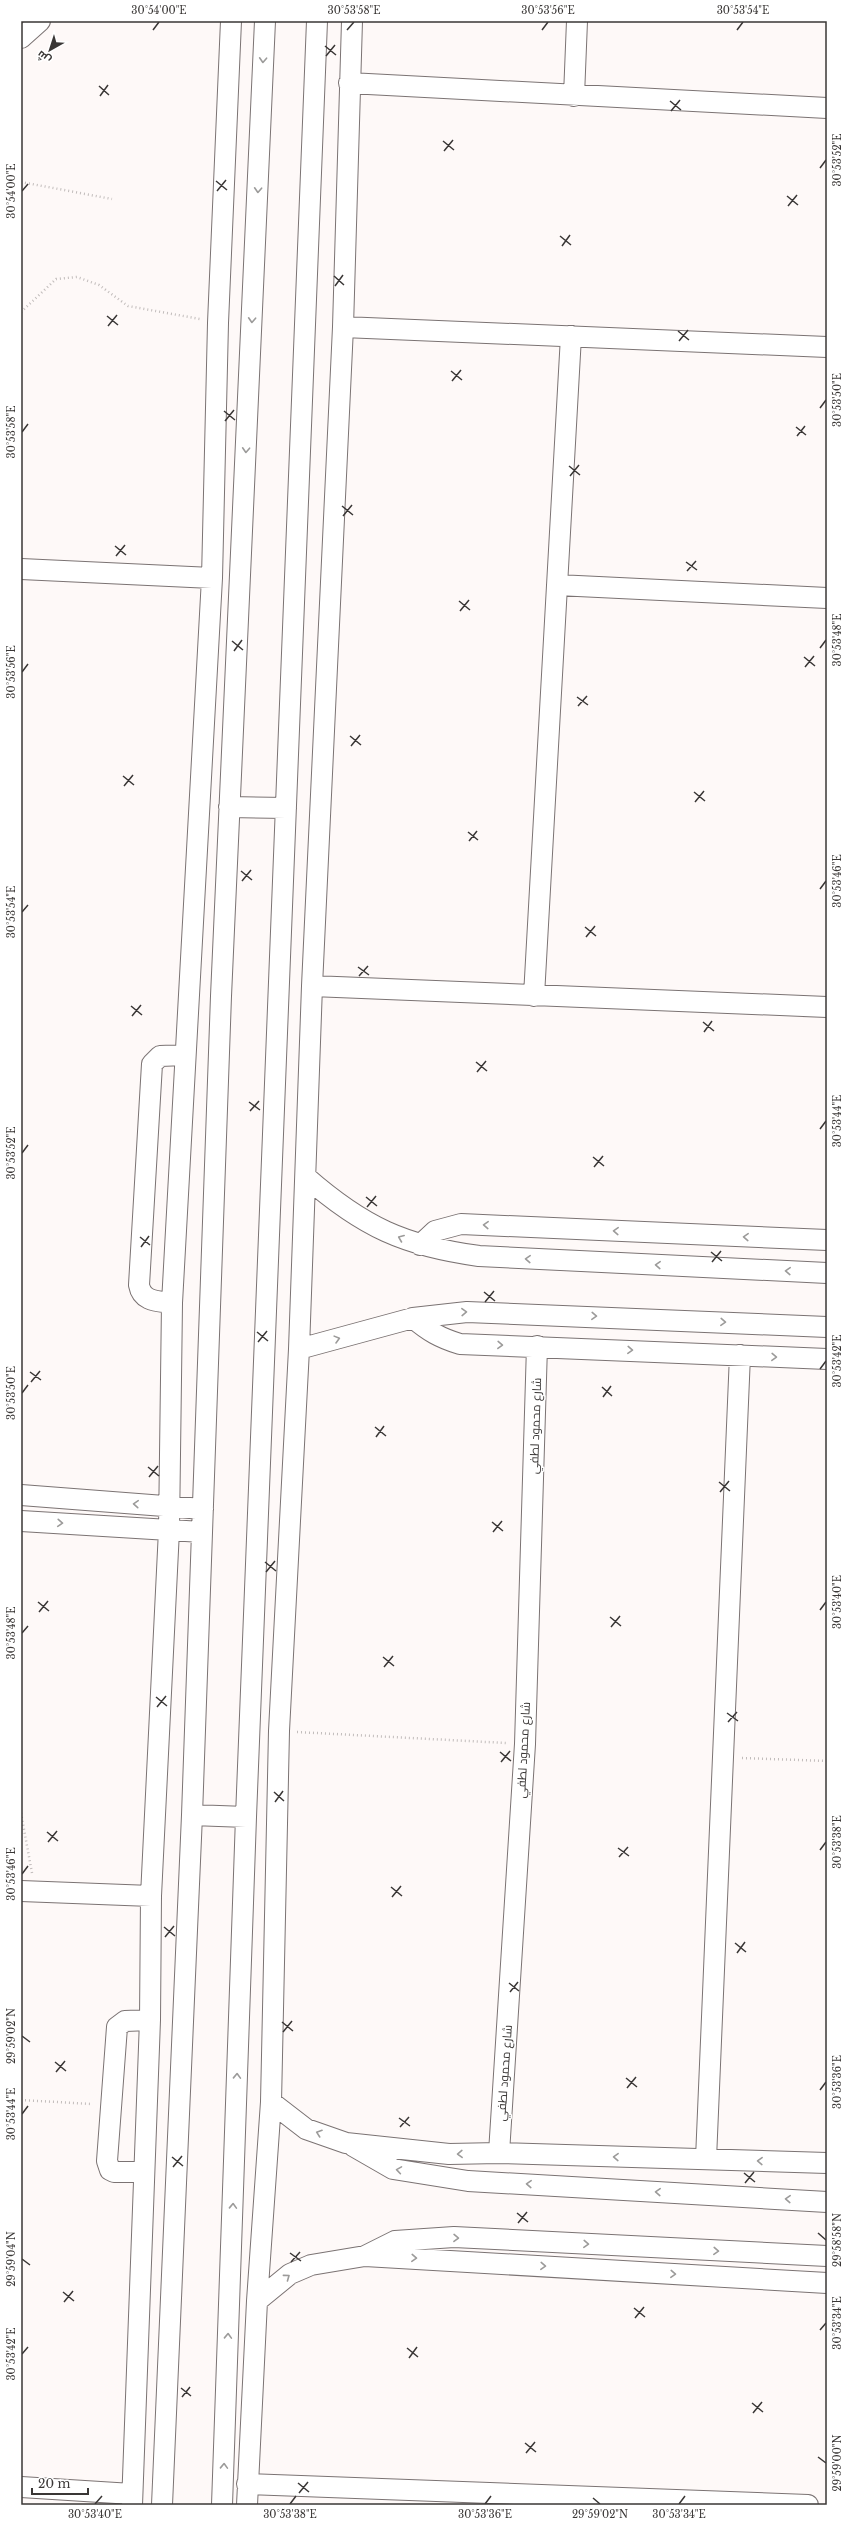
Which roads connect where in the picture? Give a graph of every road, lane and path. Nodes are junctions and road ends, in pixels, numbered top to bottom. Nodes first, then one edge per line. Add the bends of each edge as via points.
1 (39, 21) edge
2 (231, 21) edge
3 (265, 21) edge
4 (317, 21) edge
5 (352, 21) edge
6 (577, 21) edge
7 (21, 38) edge
8 (349, 83) junction
9 (574, 96) junction
10 (827, 108) edge
11 (21, 182) edge
12 (112, 199) dead end
13 (21, 312) edge
14 (218, 323) junction
15 (342, 327) junction
16 (571, 336) junction
17 (827, 347) edge
18 (21, 569) edge
19 (212, 578) junction
20 (557, 585) junction
21 (827, 598) edge
22 (229, 806) junction
23 (286, 808) junction
24 (312, 986) junction
25 (534, 996) junction
26 (827, 1008) edge
27 (185, 1055) junction
28 (306, 1177) junction
29 (827, 1240) edge
30 (420, 1245) junction
31 (827, 1273) edge
32 (172, 1303) junction
33 (413, 1318) junction
34 (827, 1327) edge
35 (537, 1346) junction
36 (299, 1349) junction
37 (740, 1355) junction
38 (827, 1359) edge
39 (21, 1495) edge
40 (170, 1506) junction
41 (203, 1509) junction
42 (21, 1521) edge
43 (169, 1530) junction
44 (202, 1532) junction
45 (279, 1731) junction
46 (524, 1744) junction
47 (723, 1758) junction
48 (827, 1760) edge
49 (21, 1813) edge
50 (192, 1815) junction
51 (246, 1817) junction
52 (28, 1891) edge
53 (151, 1896) junction
54 (150, 2020) junction
55 (21, 2100) edge
56 (271, 2102) junction
57 (112, 2104) junction
58 (346, 2143) junction
59 (500, 2153) junction
60 (706, 2160) junction
61 (827, 2164) edge
62 (144, 2172) junction
63 (827, 2202) edge
64 (366, 2256) junction
65 (827, 2256) edge
66 (827, 2283) edge
67 (257, 2301) junction
68 (248, 2484) junction
69 (21, 2487) edge
70 (472, 2499) edge
71 (132, 2500) edge
72 (162, 2505) edge
73 (222, 2505) edge
74 (247, 2505) edge
75 (808, 2505) edge

1 - 7 street
2 - 14 street
3 -> 22 street
4 - 23 street
5 - 8 street
6 - 9 street
8 - 9 street
8 - 15 street
9 - 10 street
11 - 12 path
13 - 14 path via 56,279 76,277 99,285 128,306
14 - 19 street
15 - 16 street
15 - 24 street
16 - 17 street
16 - 20 street
18 - 19 street
19 - 27 street
20 - 21 street
20 - 25 street
22 - 23 street
22 - 41 street
23 - 51 street
24 - 25 street
24 - 28 street
25 - 26 street
27 - 32 street
27 - 32 street via 160,1056 152,1064 139,1285 140,1291 148,1299
30 -> 28 street via 370,1225 338,1205
28 - 36 street
29 -> 30 street via 461,1224 435,1231
31 -> 30 street via 479,1256
32 - 40 street
33 -> 34 street via 467,1312
33 -> 35 street via 437,1336 460,1344
36 -> 33 street
35 -> 37 street
35 - 46 street, شارع محمود لطفي
36 - 45 street
37 -> 38 street
37 - 47 street
40 -> 39 street
40 - 41 street
40 - 43 street
41 - 44 street
42 -> 43 street
43 - 44 street
43 - 53 street
44 - 50 street
45 - 46 path
45 - 56 street
46 - 59 street, شارع محمود لطفي
47 - 48 path
47 - 60 street
49 - 52 path
50 - 51 street
50 - 72 street
73 -> 51 street
52 - 53 street
53 - 54 street
54 - 57 street via 124,2021 117,2027
54 - 62 street
55 - 57 path
58 -> 56 street via 306,2129
56 - 67 street
57 - 62 street via 108,2166 114,2172
59 -> 58 street via 449,2154
63 -> 58 street via 468,2181 393,2169
60 -> 59 street
61 -> 60 street
62 - 71 street
64 -> 65 street via 395,2240 454,2238
64 -> 66 street
67 -> 64 street via 290,2274 311,2265
67 - 68 street
68 - 70 street
68 - 74 street
69 - 71 street
70 - 75 street

